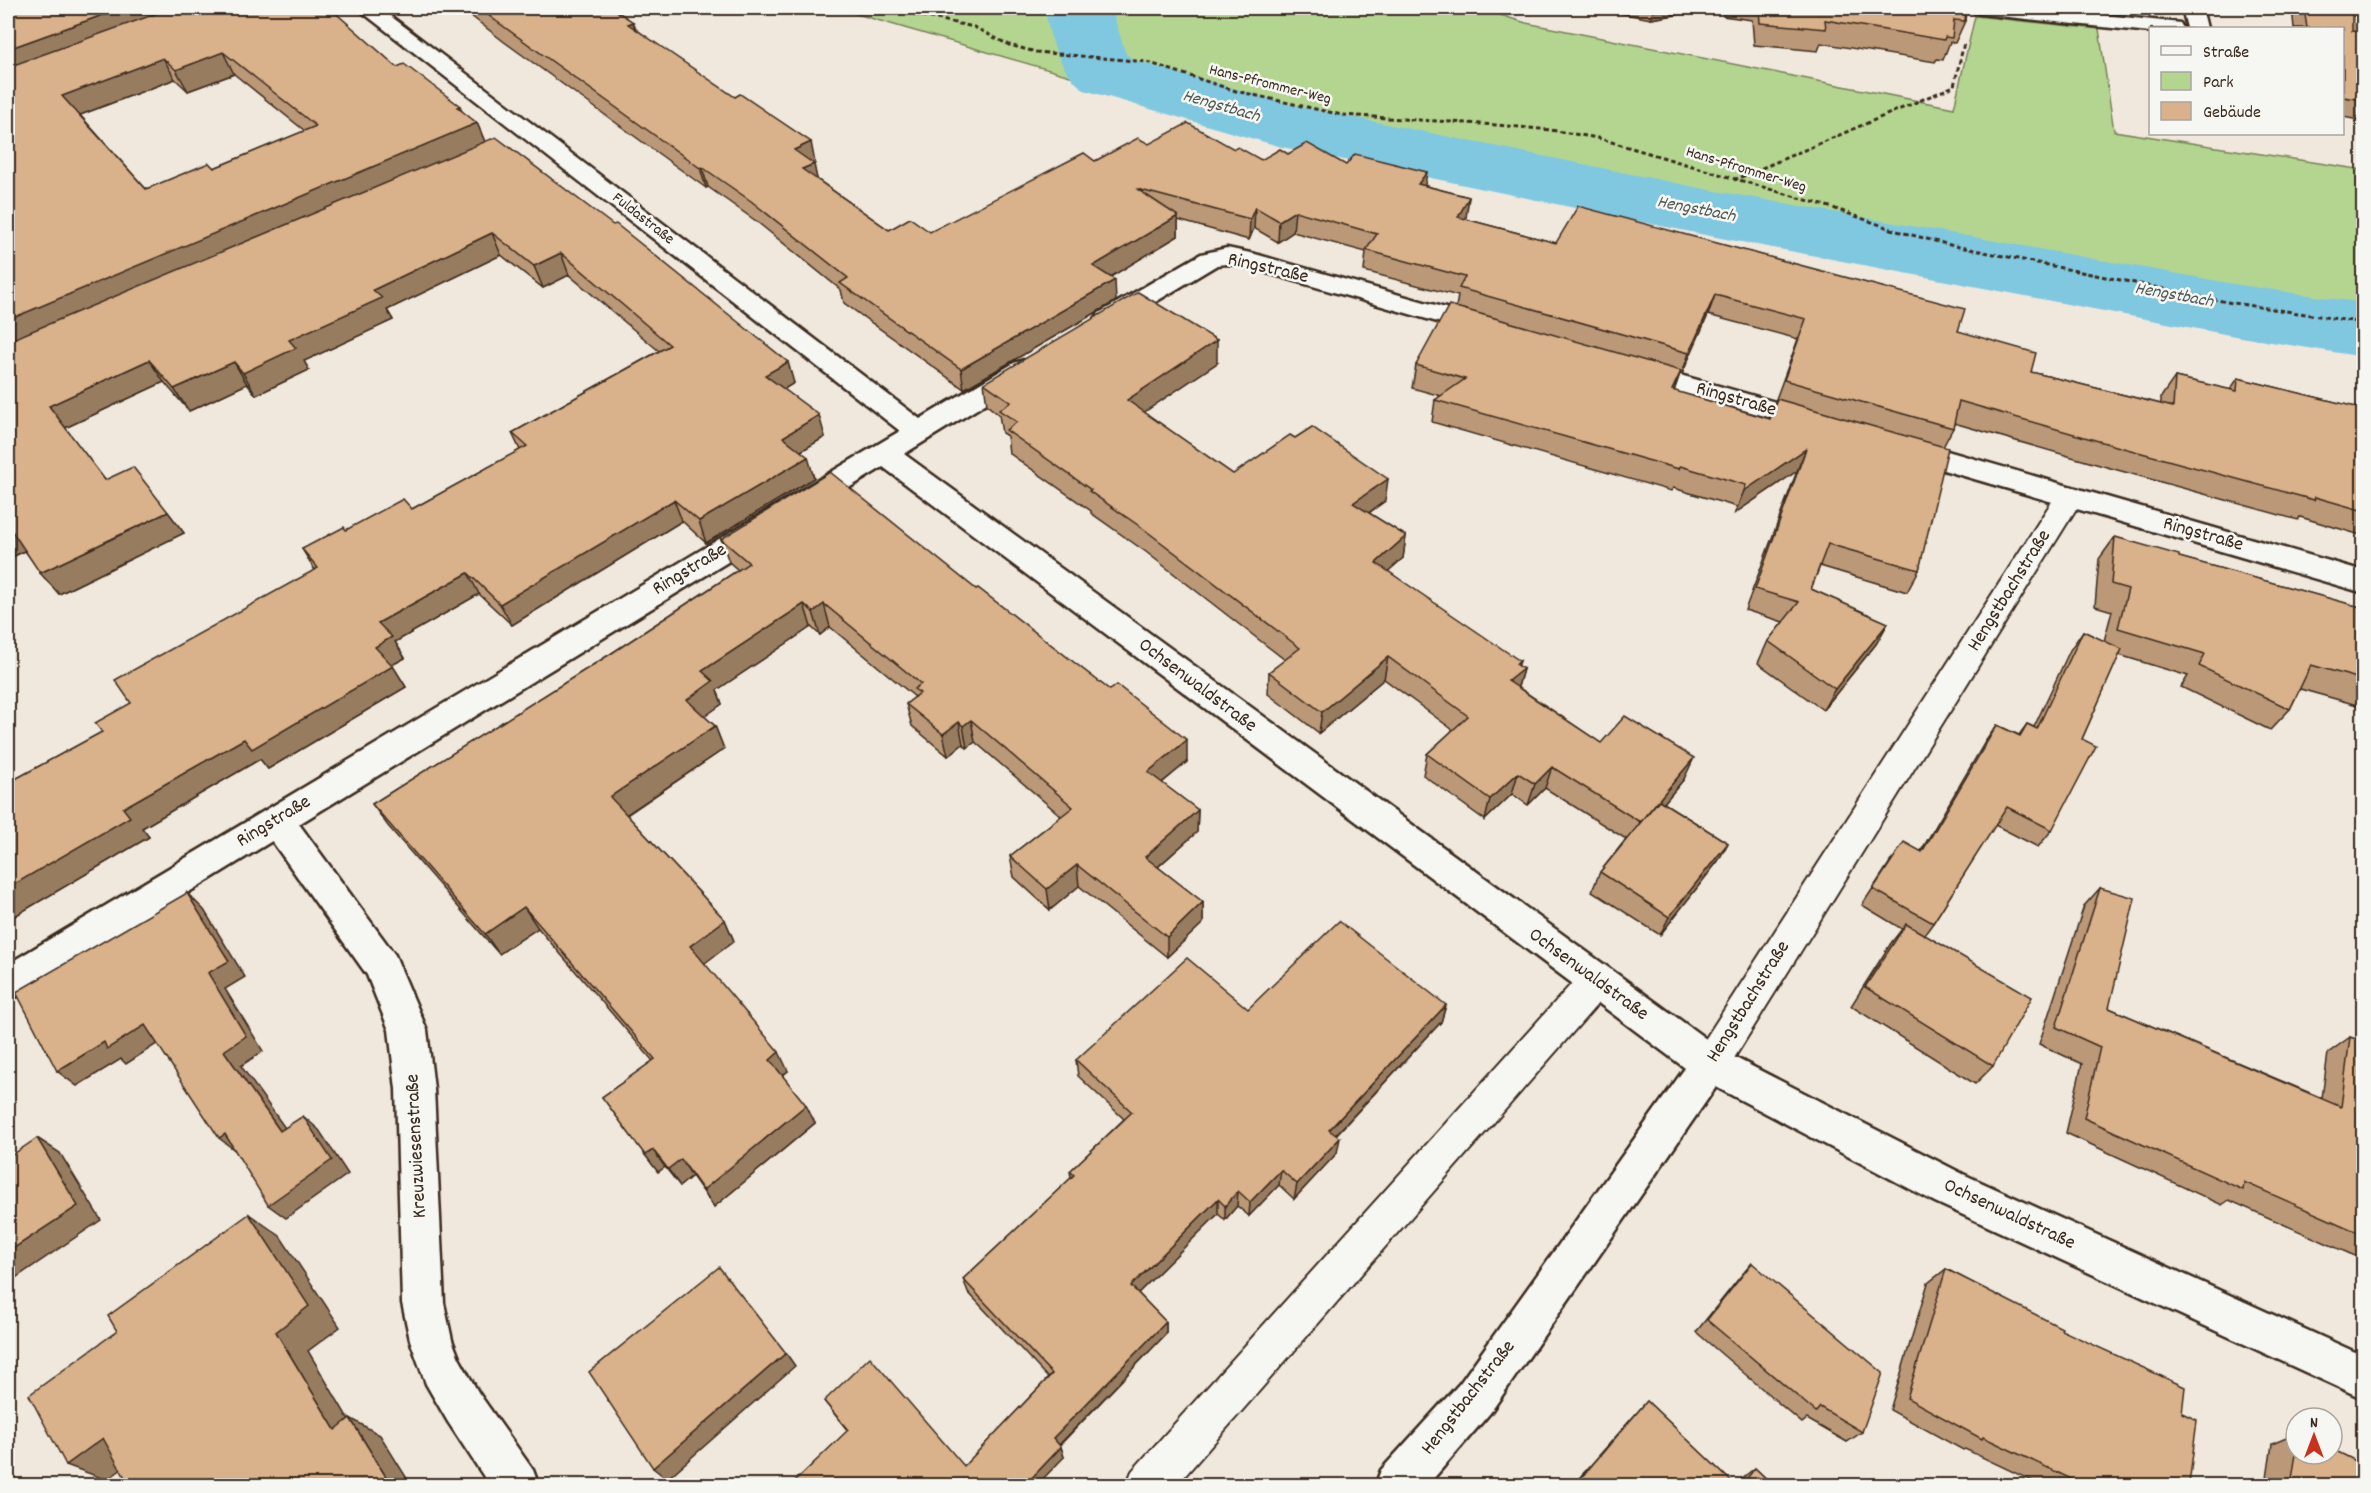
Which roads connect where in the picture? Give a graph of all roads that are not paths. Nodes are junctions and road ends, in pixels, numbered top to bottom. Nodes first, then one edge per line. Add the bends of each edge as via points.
1 (367, 8) edge
2 (1981, 8) edge
3 (2192, 8) edge
4 (2108, 15) edge
5 (2167, 27) edge
6 (2197, 27) edge
7 (1089, 330) edge
8 (1509, 335) edge
9 (1049, 354) edge
10 (1612, 364) edge
11 (1841, 430) edge
12 (918, 431) junction
13 (1876, 440) edge
14 (883, 453) junction
15 (2070, 496) junction
16 (2364, 582) edge
17 (277, 820) junction
18 (1596, 981) junction
19 (8, 983) edge
20 (1710, 1064) junction
21 (2364, 1378) edge
22 (517, 1485) edge
23 (1147, 1485) edge
24 (1397, 1485) edge

1 - 12 street, Fuldastraße via 522,140
2 - 4 street
3 - 6 street
4 - 5 street
7 - 8 street, Ringstraße via 1210,259 1227,256
9 - 12 street, Ringstraße
10 - 11 street, Ringstraße
12 - 14 street, Ringstraße
13 - 15 street, Ringstraße
14 - 17 street, Ringstraße
14 - 18 street, Ochsenwaldstraße
15 - 16 street, Ringstraße
15 - 20 lane, Hengstbachstraße
17 - 19 street, Ringstraße
17 - 22 street, Kreuzwiesenstraße via 382,966 408,1030 415,1089 423,1303 431,1340 441,1369
18 - 20 street, Ochsenwaldstraße
18 - 23 lane
20 - 21 street, Ochsenwaldstraße via 1949,1188
20 - 24 street, Hengstbachstraße via 1475,1398

